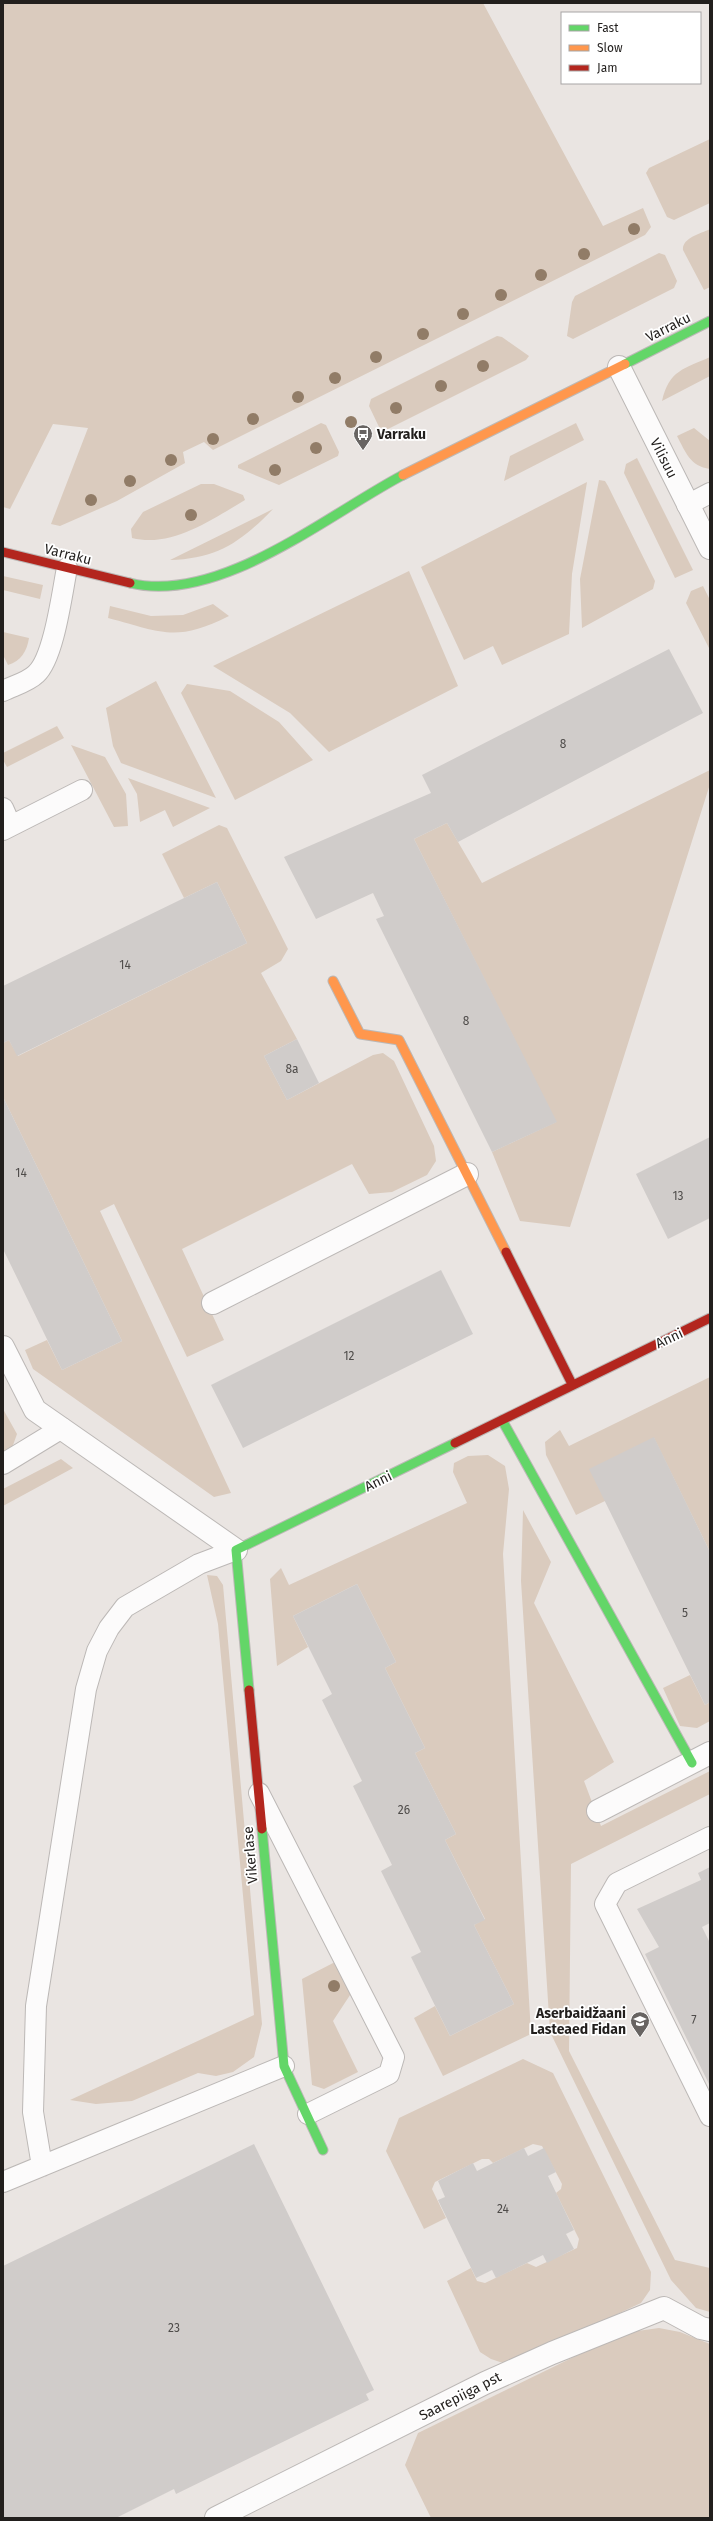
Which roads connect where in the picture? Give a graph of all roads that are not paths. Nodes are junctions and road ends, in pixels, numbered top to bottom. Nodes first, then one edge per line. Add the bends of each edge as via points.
1 (710, 321) edge
2 (620, 367) junction
3 (710, 493) edge
4 (687, 505) junction
5 (710, 548) edge
6 (3, 552) edge
7 (67, 568) junction
8 (3, 691) edge
9 (82, 790) dead end
10 (6, 821) edge
11 (332, 981) dead end
12 (467, 1174) junction
13 (213, 1302) dead end
14 (710, 1318) edge
15 (3, 1347) edge
16 (572, 1384) junction
17 (502, 1420) junction
18 (62, 1428) junction
19 (3, 1464) edge
20 (236, 1550) junction
21 (701, 1758) edge
22 (258, 1791) junction
23 (598, 1811) dead end
24 (710, 1837) edge
25 (284, 2066) junction
26 (308, 2114) junction
27 (710, 2116) edge
28 (323, 2150) dead end
29 (42, 2166) junction
30 (3, 2182) edge
31 (710, 2330) edge
32 (216, 2518) edge

1 - 2 street, Varraku
2 - 4 street, Vilisuu
2 - 7 street, Varraku via 378,489 262,558 231,572 173,588 149,588
3 - 4 lane
4 - 5 street, Vilisuu
6 - 7 street, Varraku
7 - 8 lane via 54,636 44,663 36,674
9 - 10 lane
11 - 12 street via 360,1034 399,1040
12 - 13 street
12 - 16 street
14 - 16 street, Anni
15 - 18 street via 35,1410
16 - 17 street, Anni
17 - 20 street, Anni
17 - 21 street
18 - 19 lane
18 - 20 street
20 - 22 street, Vikerlase
20 - 29 lane via 199,1564 125,1607 109,1628 97,1651 86,1689 36,2006 33,2112
21 - 23 street
22 - 25 street, Vikerlase
22 - 26 lane via 394,2057 389,2074
24 - 27 lane via 617,1883 605,1904
25 - 26 street, Vikerlase
25 - 29 lane
26 - 28 street, Vikerlase
29 - 30 lane
31 - 32 street, Saarepiiga pst via 701,2328 664,2308 485,2383

